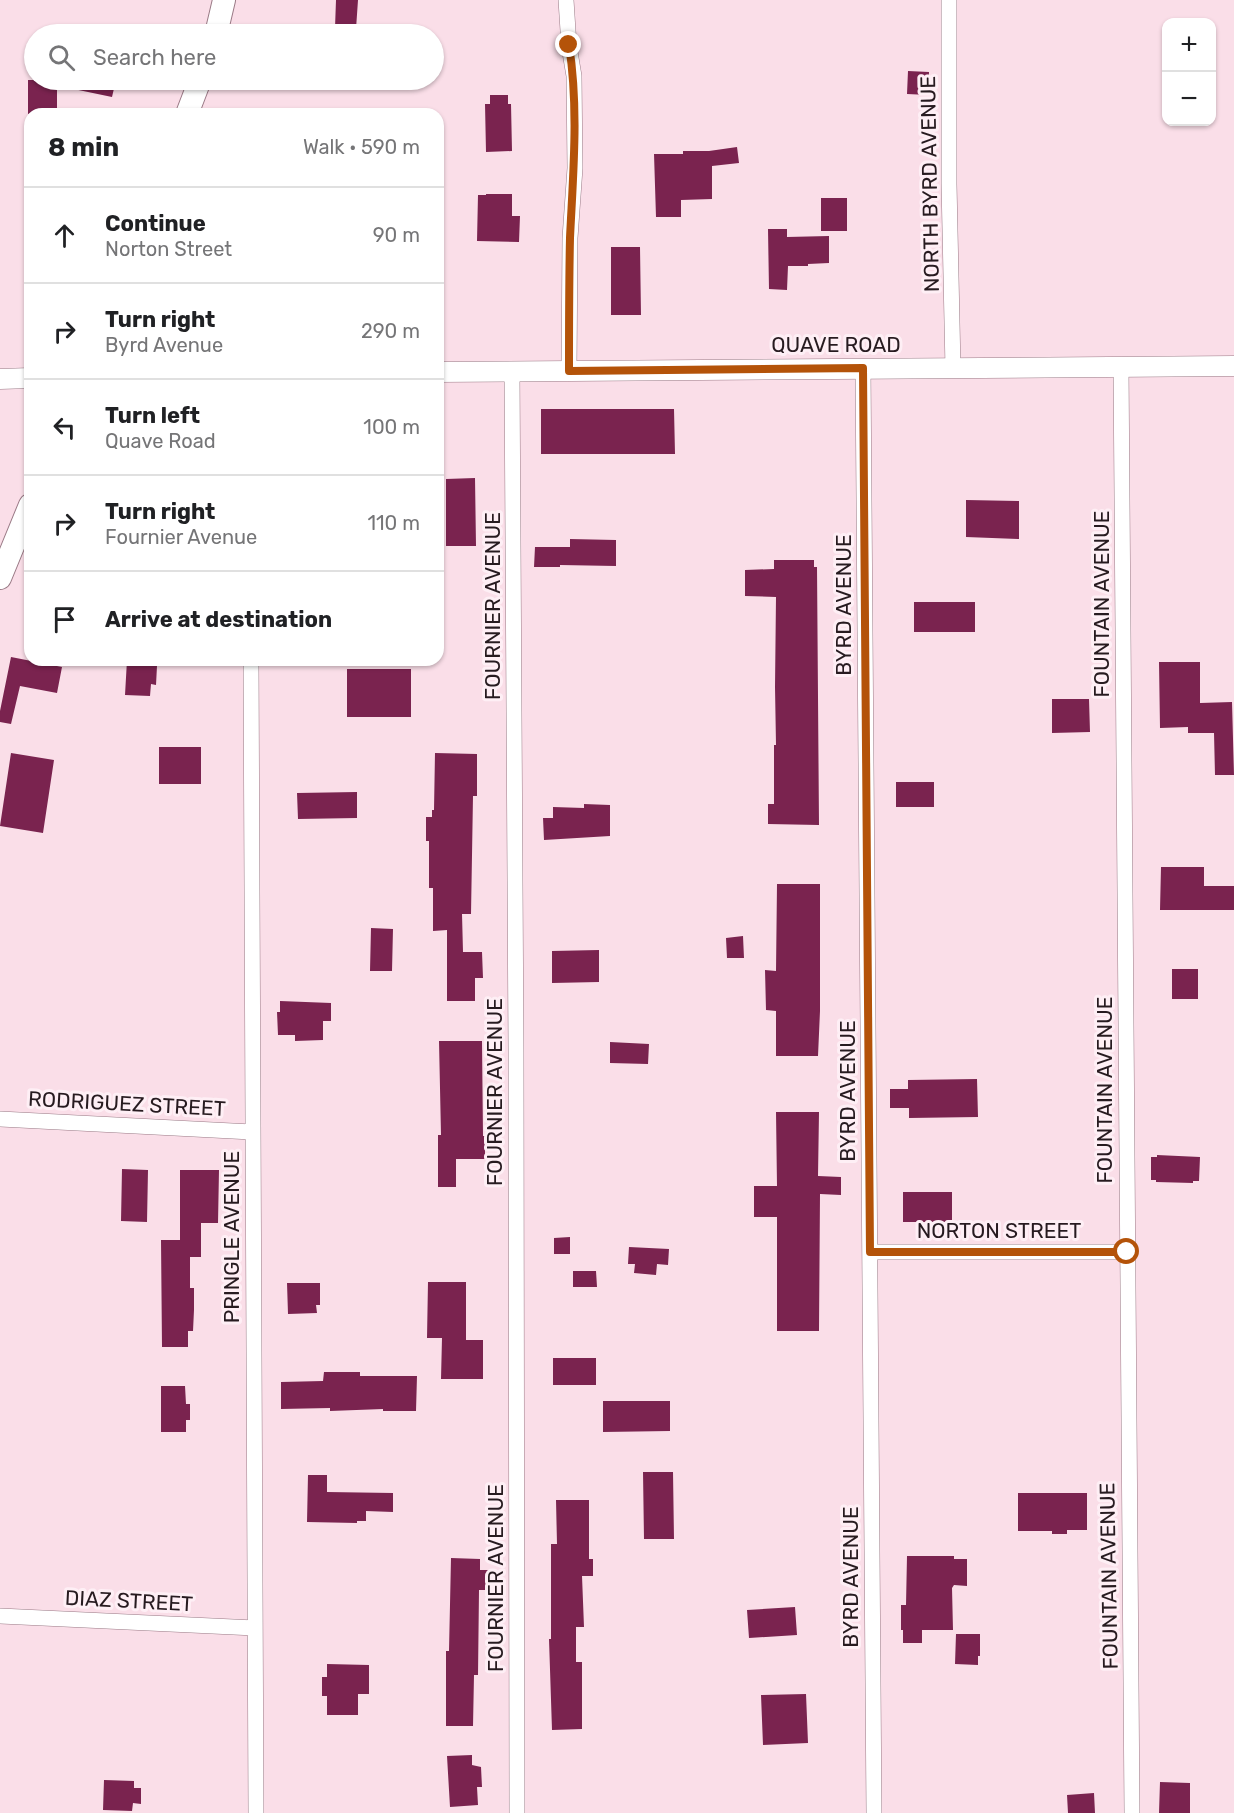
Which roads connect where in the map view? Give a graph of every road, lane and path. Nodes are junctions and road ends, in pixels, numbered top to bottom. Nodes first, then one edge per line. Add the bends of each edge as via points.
1 (224, 0) edge
2 (566, 0) edge
3 (949, 0) edge
4 (218, 24) edge
5 (196, 90) edge
6 (189, 108) edge
7 (1121, 366) junction
8 (1234, 366) edge
9 (863, 368) junction
10 (953, 368) junction
11 (512, 371) junction
12 (569, 371) junction
13 (444, 372) edge
14 (24, 378) edge
15 (0, 379) edge
16 (24, 520) edge
17 (0, 578) edge
18 (251, 666) edge
19 (0, 1119) edge
20 (252, 1132) junction
21 (870, 1252) junction
22 (1127, 1252) junction
23 (0, 1616) edge
24 (255, 1628) junction
25 (256, 1813) edge
26 (517, 1813) edge
27 (874, 1813) edge
28 (1132, 1813) edge

1 - 4 main road
2 - 12 street via 574,76
3 - 10 street, NORTH BYRD AVENUE
5 - 6 main road
7 - 8 street, QUAVE ROAD
7 - 10 street, QUAVE ROAD
7 - 22 street, FOUNTAIN AVENUE
9 - 10 street, QUAVE ROAD
9 - 12 street, QUAVE ROAD
9 - 21 street, BYRD AVENUE
11 - 12 street, QUAVE ROAD
11 - 13 street, QUAVE ROAD
11 - 26 street, FOURNIER AVENUE
14 - 15 street
16 - 17 main road
18 - 20 street, PRINGLE AVENUE
19 - 20 street, RODRIGUEZ STREET
20 - 24 street, PRINGLE AVENUE
21 - 22 street, NORTON STREET
21 - 27 street, BYRD AVENUE
22 - 28 street, FOUNTAIN AVENUE
23 - 24 street, DIAZ STREET
24 - 25 street, PRINGLE AVENUE

